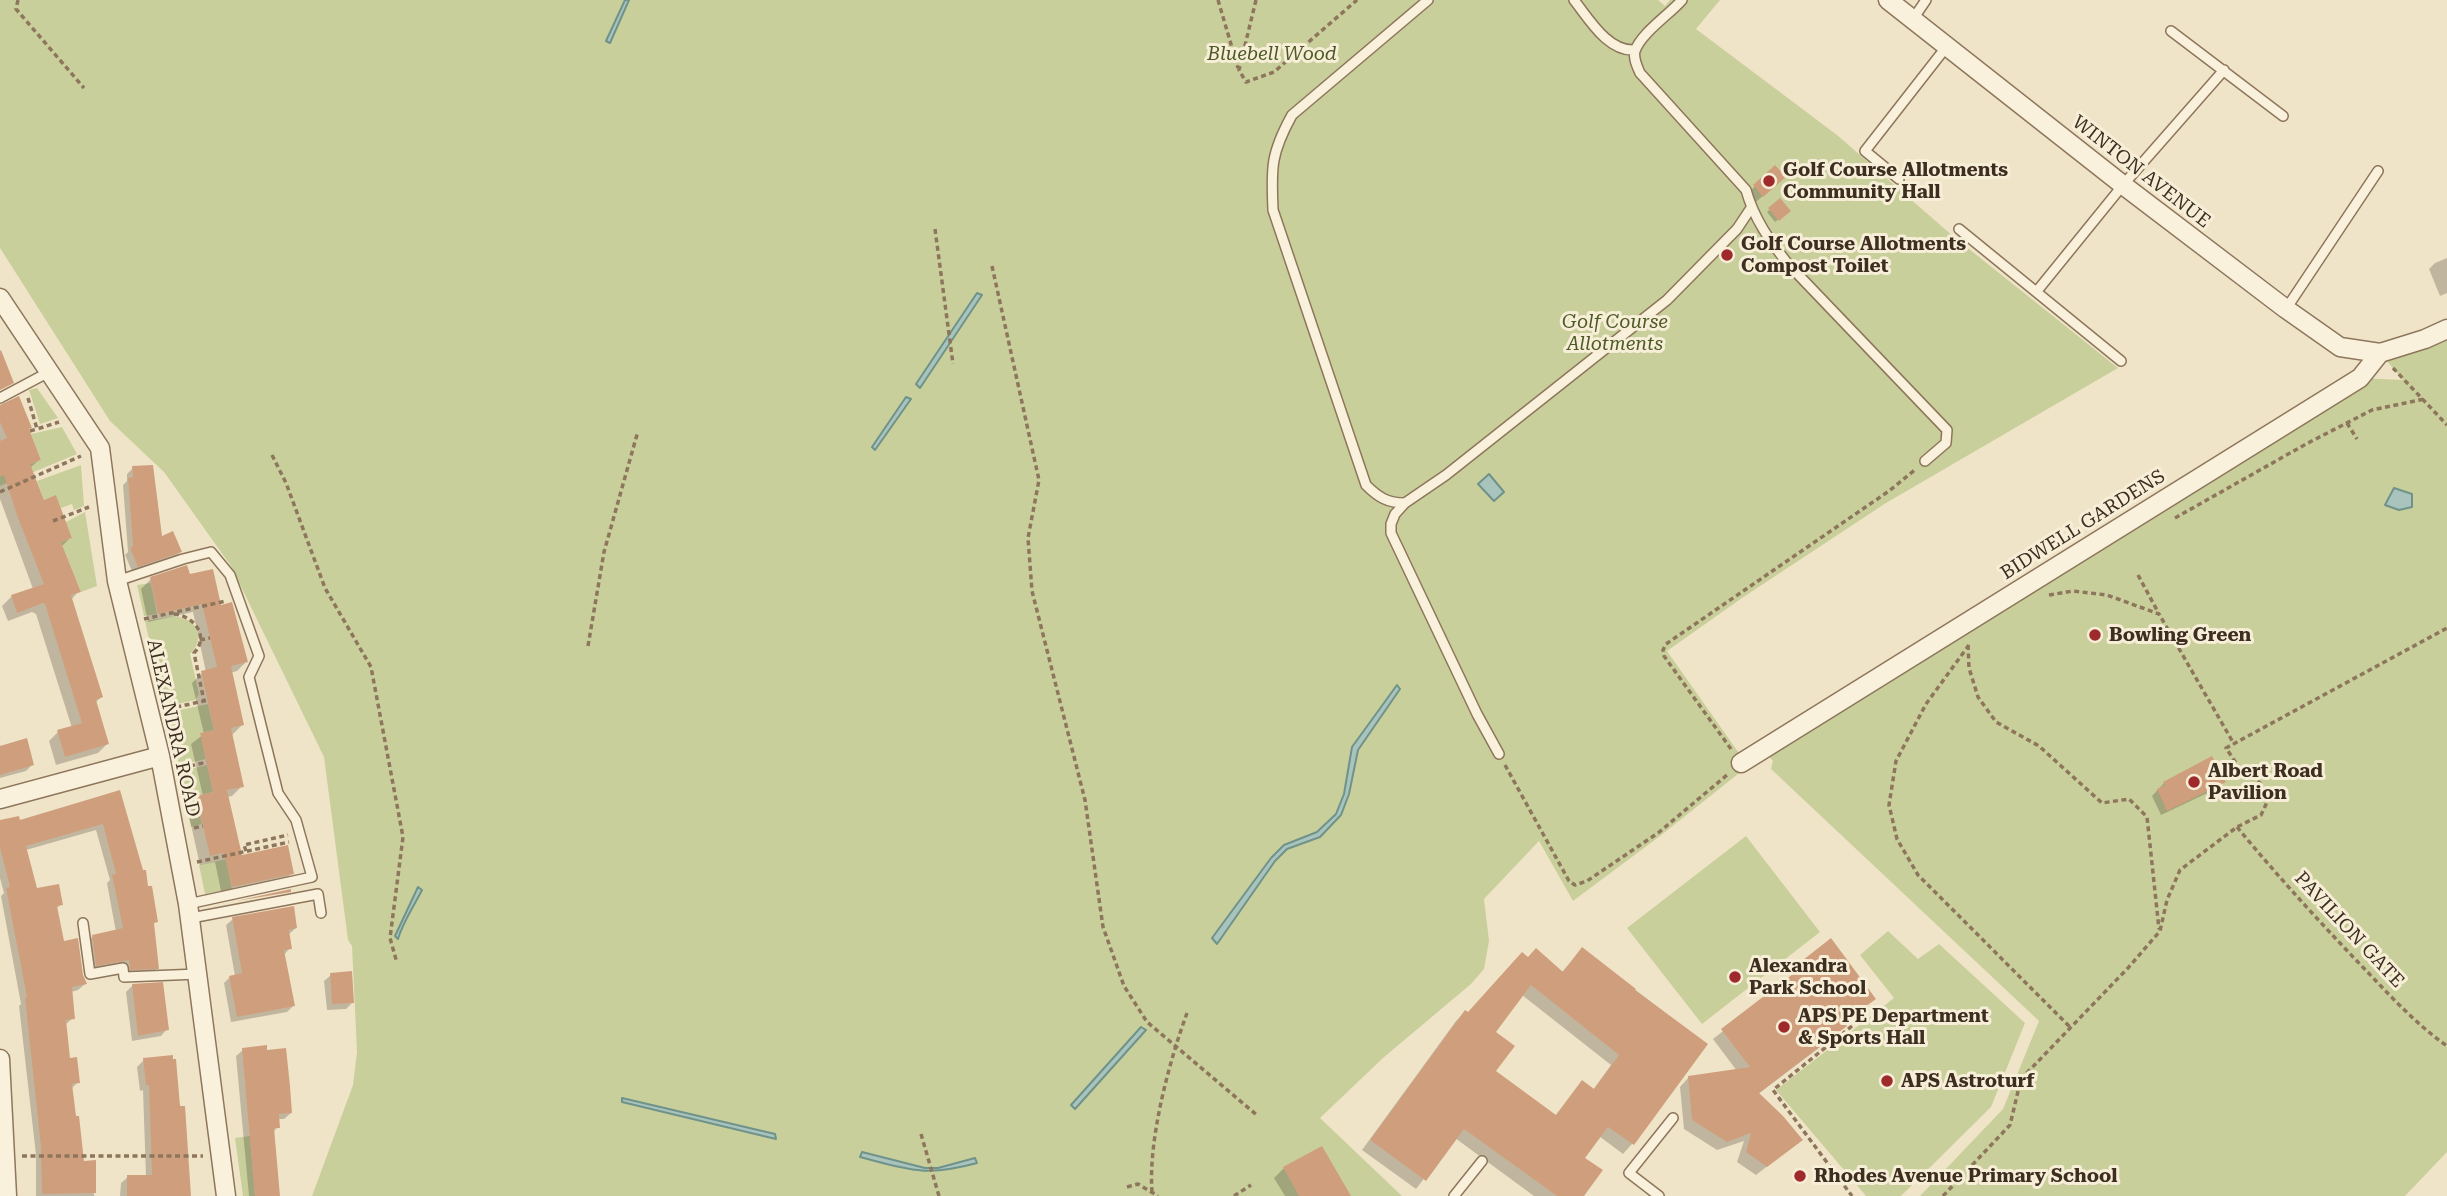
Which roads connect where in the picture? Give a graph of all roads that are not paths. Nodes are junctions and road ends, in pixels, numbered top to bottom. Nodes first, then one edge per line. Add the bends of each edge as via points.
1 (1428, 0) edge
2 (1574, 0) edge
3 (1682, 0) edge
4 (1888, 0) edge
5 (1926, 0) edge
6 (1913, 19) junction
7 (2171, 30) dead end
8 (1947, 46) junction
9 (1617, 48) junction
10 (1635, 50) junction
11 (2224, 70) junction
12 (1640, 73) junction
13 (2283, 116) dead end
14 (2378, 171) dead end
15 (1899, 180) dead end
16 (2123, 185) junction
17 (1751, 208) junction
18 (1959, 229) dead end
19 (2037, 291) junction
20 (0, 298) edge
21 (2286, 309) junction
22 (2447, 330) edge
23 (2380, 354) junction
24 (2121, 361) dead end
25 (49, 372) junction
26 (0, 398) edge
27 (1925, 461) road end
28 (1405, 503) junction
29 (117, 582) junction
30 (1499, 754) road end
31 (1741, 763) road end
32 (161, 764) junction
33 (0, 799) edge
34 (189, 911) junction
35 (321, 913) dead end
36 (83, 923) dead end
37 (198, 974) junction
38 (0, 1059) edge
39 (1673, 1118) dead end
40 (1482, 1161) dead end
41 (7, 1196) edge
42 (226, 1196) edge
43 (1454, 1196) edge
44 (1659, 1196) edge

1 - 28 lane via 1292,115 1278,140 1271,176 1273,210 1366,485 1390,503
2 - 9 lane
3 - 10 lane
4 - 6 street, WINTON AVENUE
5 - 6 lane
6 - 8 street, WINTON AVENUE
7 - 11 lane
8 - 15 lane via 1865,151
8 - 16 street, WINTON AVENUE
9 - 10 lane
9 - 12 lane
10 - 12 lane
11 - 13 lane
11 - 16 lane
12 - 17 lane via 1746,190
14 - 21 lane
16 - 19 lane
16 - 21 street, WINTON AVENUE
17 - 27 lane via 1788,264 1947,430 1946,443
17 - 28 lane via 1737,229 1667,300
18 - 19 lane
19 - 24 lane
20 - 25 street, ALEXANDRA ROAD
21 - 23 street, WINTON AVENUE via 2340,347
22 - 23 street
23 - 31 street, BIDWELL GARDENS via 2360,378
25 - 26 lane
25 - 29 street, ALEXANDRA ROAD via 100,448
28 - 30 lane via 1397,511 1391,533
29 - 32 street, ALEXANDRA ROAD
29 - 34 lane via 211,552 230,575 259,656 249,677 278,793 296,820 312,877
32 - 33 street
32 - 34 street, ALEXANDRA ROAD
34 - 35 lane via 318,894
34 - 37 street, ALEXANDRA ROAD
36 - 37 lane via 90,974 123,968 124,978
37 - 42 street, ALEXANDRA ROAD
38 - 41 street
39 - 44 lane via 1629,1173
40 - 43 lane

